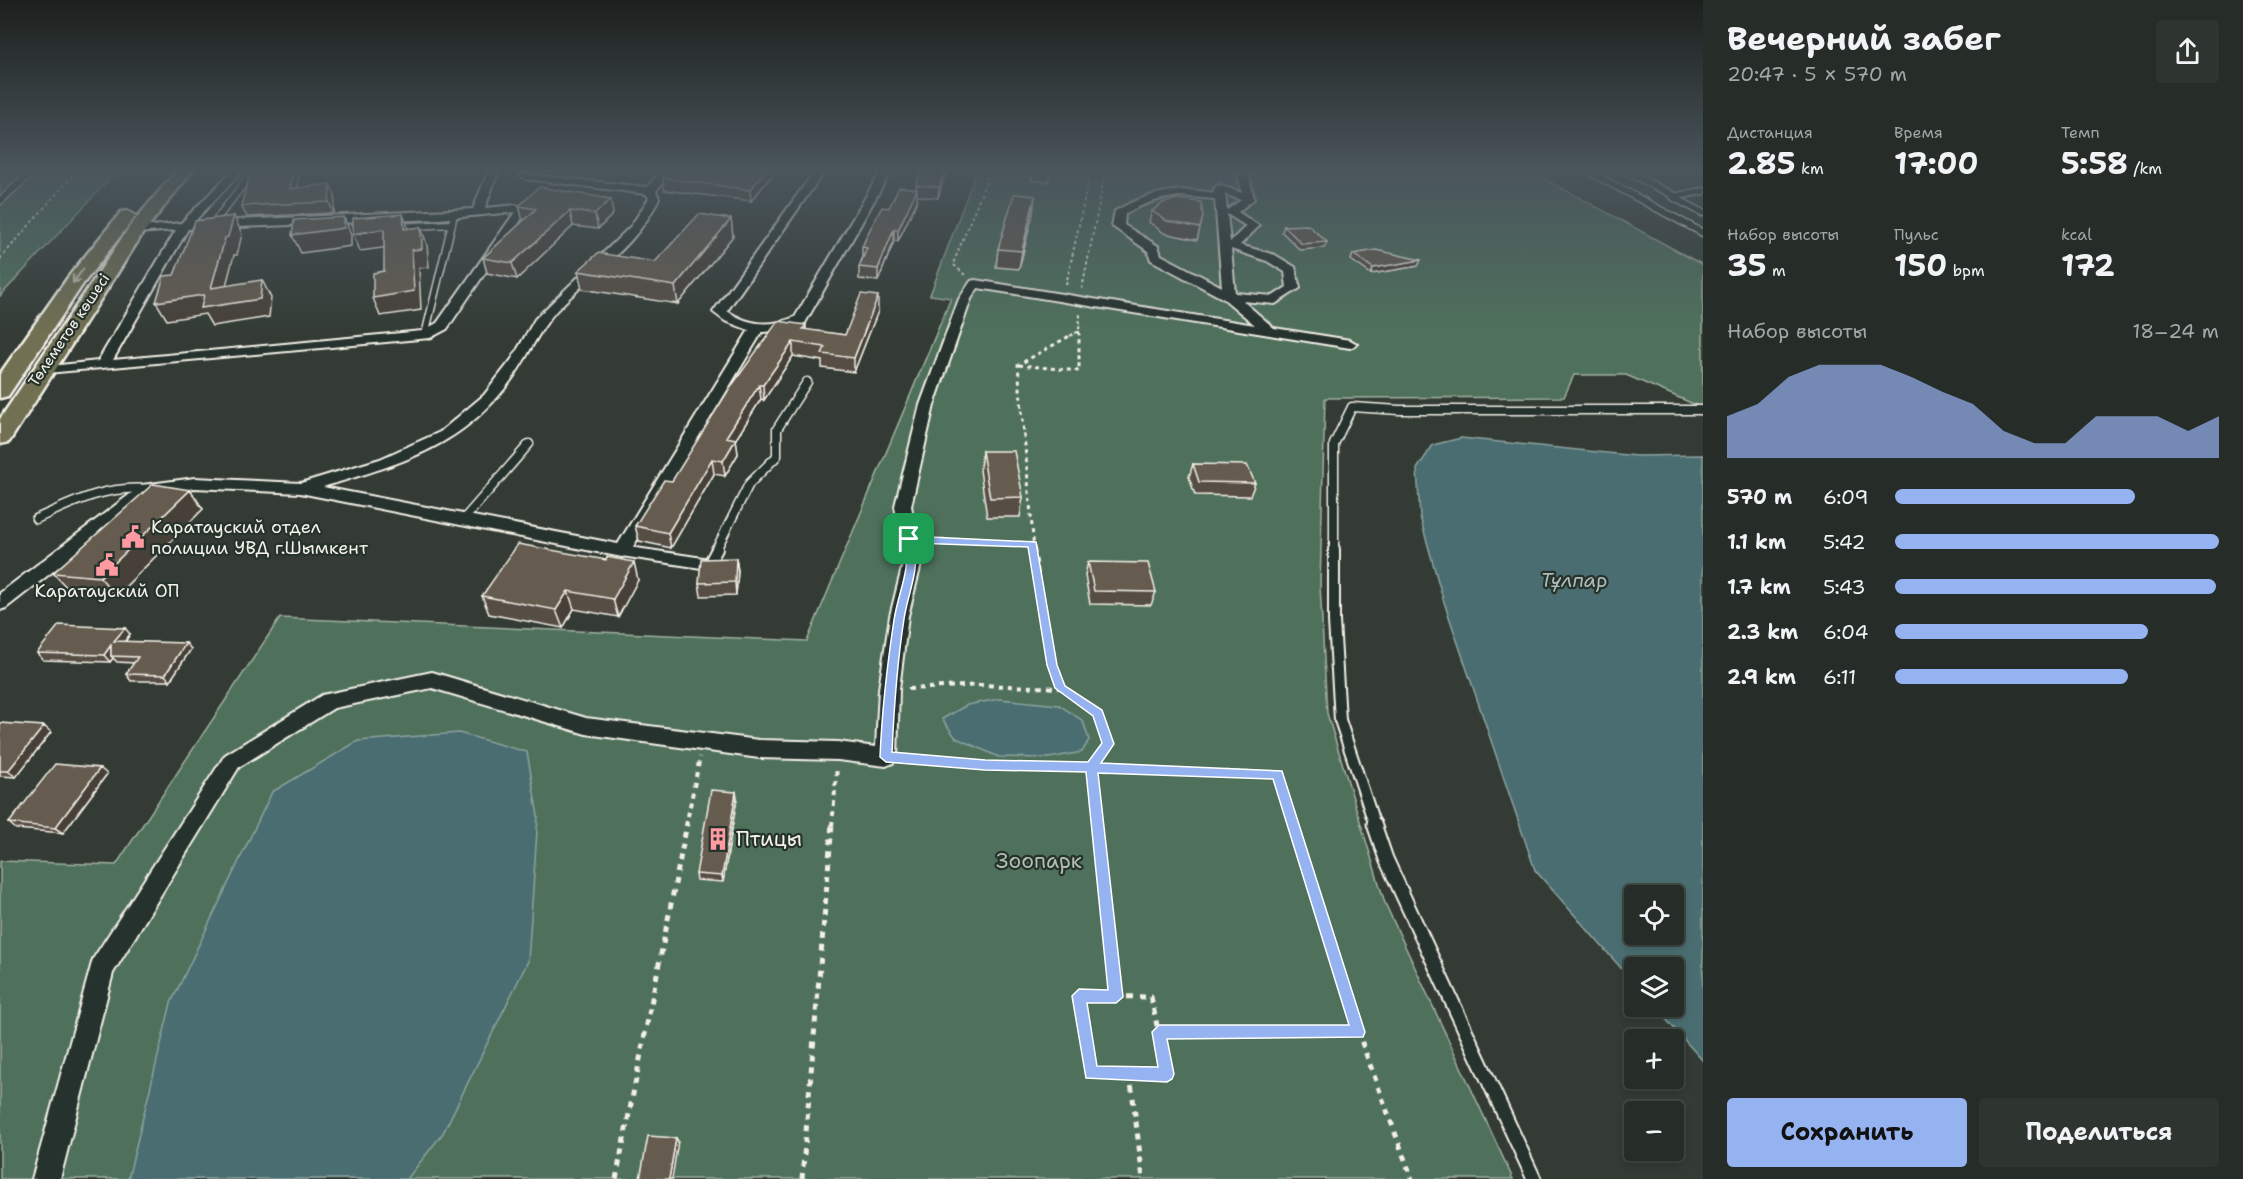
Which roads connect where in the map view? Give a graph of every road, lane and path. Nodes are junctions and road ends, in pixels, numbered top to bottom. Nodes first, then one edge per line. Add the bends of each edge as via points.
1 (30, 224) edge
2 (120, 224) edge
3 (141, 224) edge
4 (340, 224) edge
5 (413, 224) edge
6 (452, 224) edge
7 (512, 224) edge
8 (639, 224) edge
9 (782, 224) edge
10 (855, 224) edge
11 (969, 224) edge
12 (1083, 224) edge
13 (1092, 224) edge
14 (1118, 224) edge
15 (1222, 224) edge
16 (1250, 224) edge
17 (1688, 224) edge
18 (212, 225) joint
19 (184, 226) junction
20 (389, 227) edge
21 (136, 230) junction
22 (1703, 232) edge
23 (0, 259) edge
24 (975, 284) junction
25 (1229, 296) junction
26 (1072, 299) junction
27 (757, 329) junction
28 (1269, 330) junction
29 (1079, 332) junction
30 (425, 335) junction
31 (1350, 344) dead end
32 (103, 365) junction
33 (1018, 365) junction
34 (41, 371) junction
35 (807, 382) dead end
36 (0, 391) edge
37 (1703, 410) edge
38 (0, 437) edge
39 (529, 444) dead end
40 (300, 488) junction
41 (148, 489) junction
42 (36, 519) dead end
43 (463, 520) junction
44 (909, 539) junction
45 (1032, 544) junction
46 (622, 551) junction
47 (0, 603) edge
48 (1061, 688) junction
49 (889, 689) junction
50 (704, 742) junction
51 (838, 752) junction
52 (886, 757) junction
53 (1091, 767) junction
54 (1116, 997) junction
55 (1159, 1032) junction
56 (1358, 1032) junction
57 (1130, 1074) junction
58 (46, 1179) edge
59 (616, 1179) edge
60 (802, 1179) edge
61 (1143, 1179) edge
62 (1412, 1179) edge
63 (1534, 1179) edge

1 - 23 path
2 -> 36 main road, Төлеметов көшесі via 54,309
3 - 21 main road, Төлеметов көшесі
4 - 18 street
5 - 20 lane
6 - 30 lane
7 - 30 street via 442,326
8 - 40 street via 539,323 525,350 463,424 428,445
9 - 27 street via 720,312 739,325
10 - 27 street via 800,320
11 - 24 path via 953,264
12 - 26 path
13 - 26 path
14 - 25 street via 1154,249 1155,257
15 - 25 street
16 - 25 street via 1253,226 1232,246 1271,258 1291,270 1294,288 1275,300
17 - 22 lane
18 - 19 street
19 - 21 street
19 - 32 street
21 - 34 main road, Төлеметов көшесі
24 - 26 street
24 - 44 street via 965,299 927,405 903,506
25 - 28 street
26 - 28 street
26 - 29 path
27 - 46 street
28 - 31 street
29 - 33 path
29 - 33 path via 1079,371
30 - 32 street
32 - 34 street
33 - 45 path
34 - 38 main road, Төлеметов көшесі
35 - 46 lane via 777,429 777,456 749,484 709,564
37 - 63 lane via 1352,407 1334,444 1334,621 1340,720 1386,859
39 - 43 lane
40 - 41 street via 195,483
40 - 43 street
41 - 42 lane via 107,488
41 - 47 street
43 - 46 street
44 - 45 path
44 - 49 street via 913,560 899,616
45 - 48 path via 1052,665
48 - 49 path via 981,685
48 - 53 path via 1098,713 1108,744
49 - 52 street
50 - 51 street
50 - 58 street via 586,726 432,680 329,701 232,761 102,968
50 - 59 path
51 - 52 street
51 - 60 path
52 - 53 path via 985,765
53 - 54 path
53 - 56 path via 1278,774
54 - 55 path via 1151,997
54 - 57 path via 1079,996 1091,1073
55 - 56 path
55 - 57 path via 1167,1074
56 - 62 path
57 - 61 path

